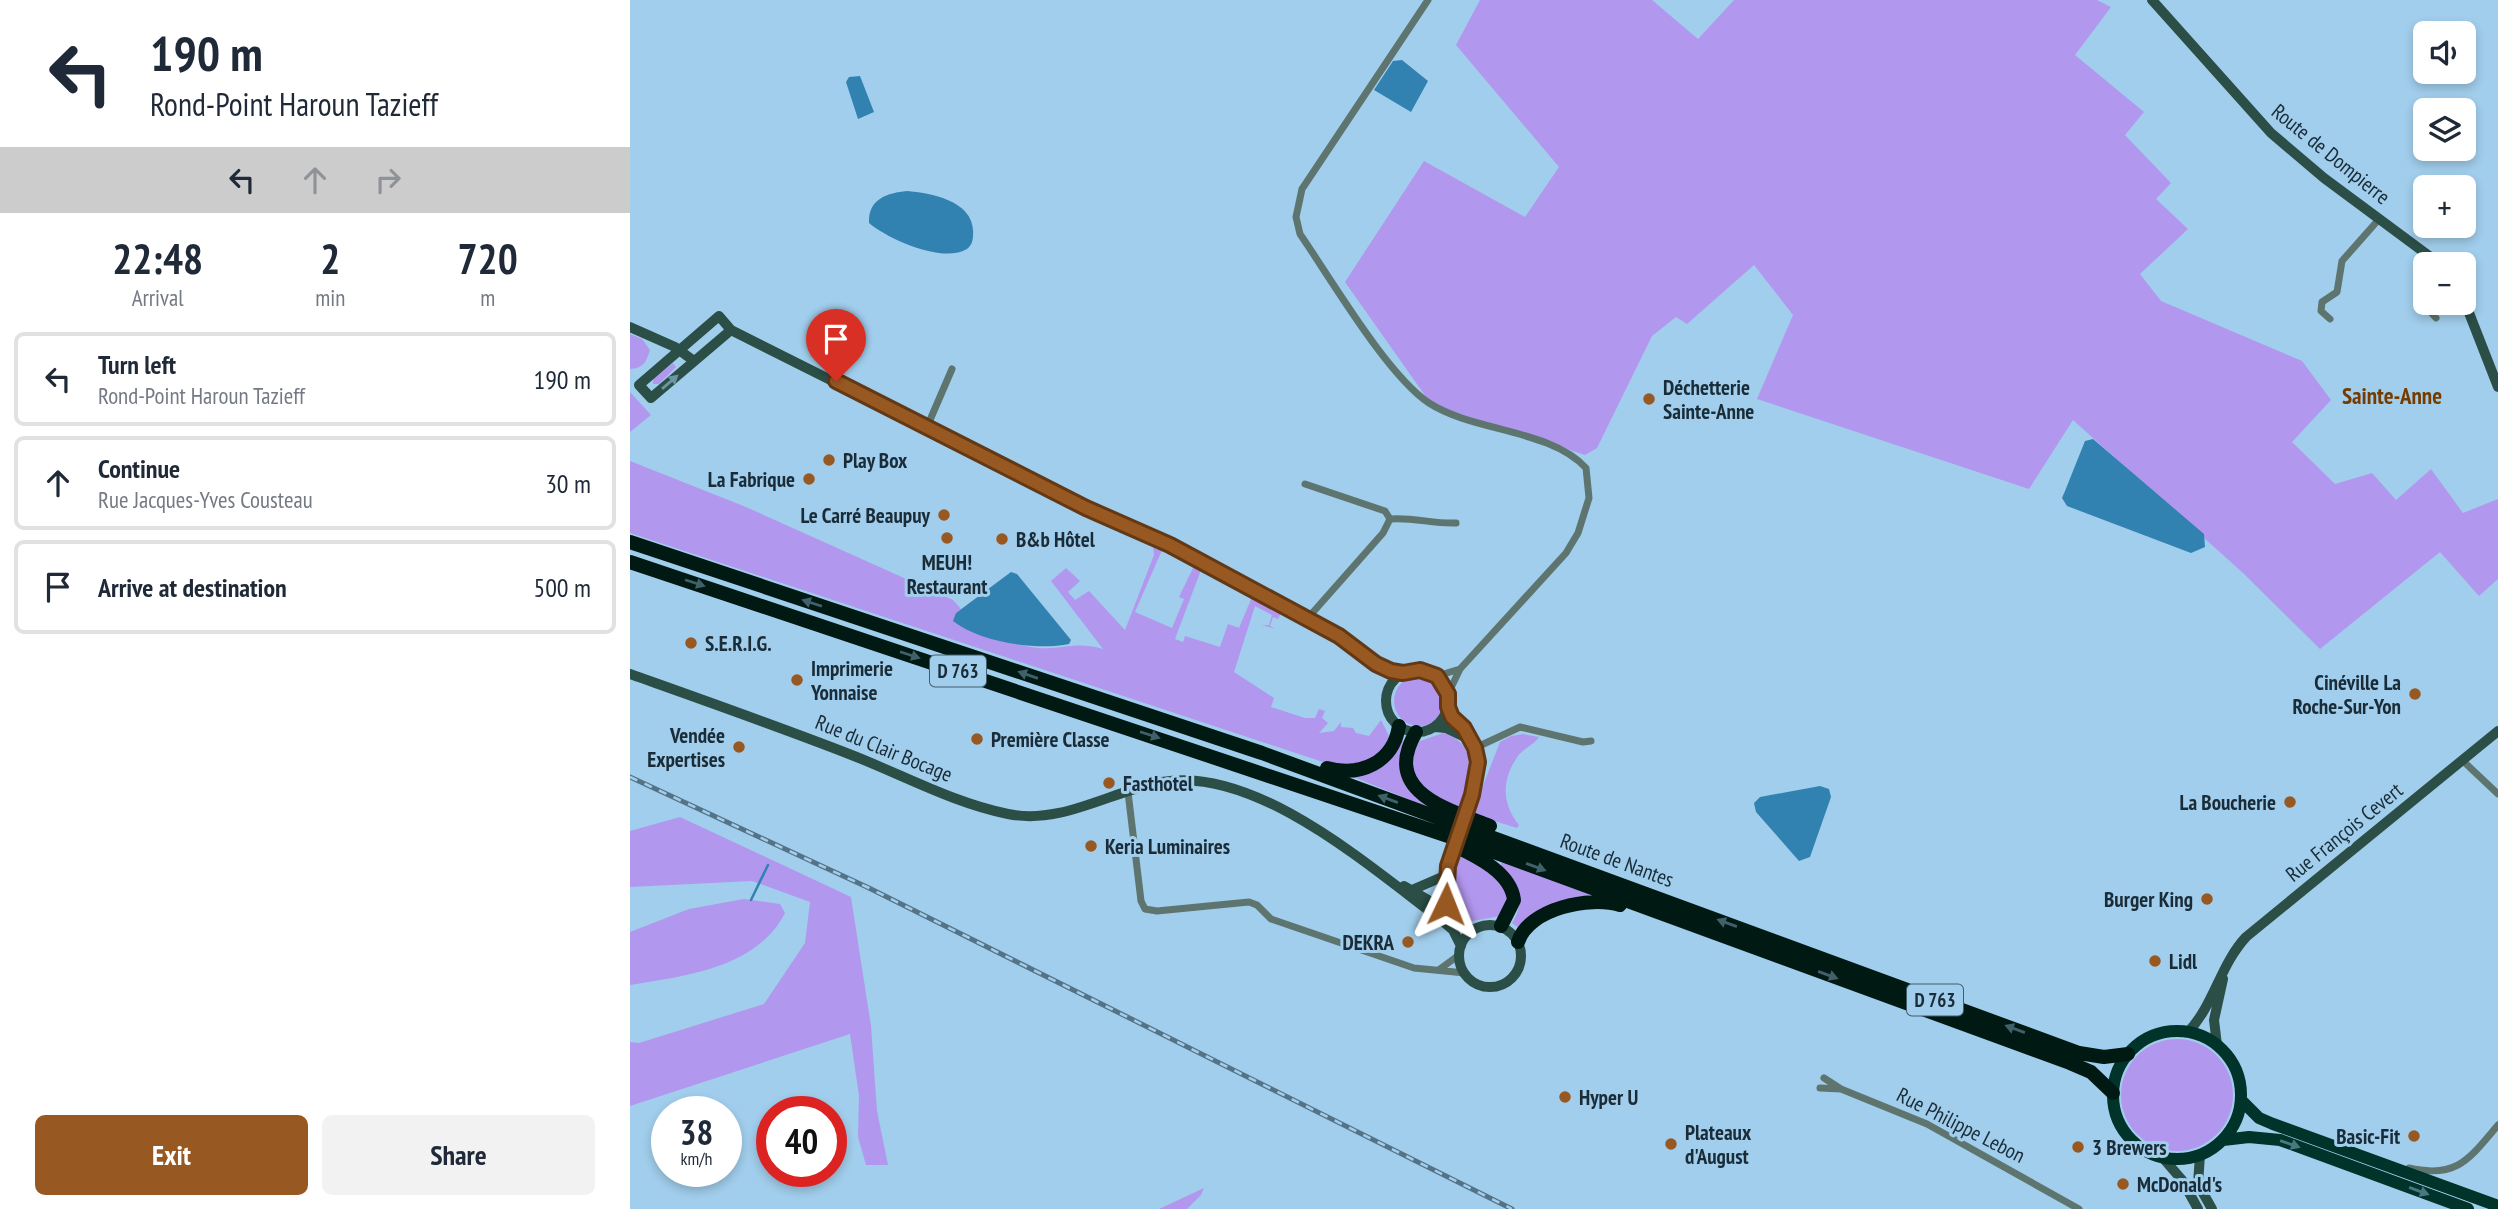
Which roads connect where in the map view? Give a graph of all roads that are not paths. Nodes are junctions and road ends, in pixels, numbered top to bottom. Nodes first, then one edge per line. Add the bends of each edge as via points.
1 (1428, 0) edge
2 (2152, 0) edge
3 (2380, 218) junction
4 (2424, 252) edge
5 (2434, 315) edge
6 (2470, 315) edge
7 (2437, 318) dead end
8 (2330, 319) dead end
9 (630, 327) edge
10 (731, 330) junction
11 (680, 349) junction
12 (694, 361) junction
13 (952, 369) dead end
14 (2498, 387) edge
15 (927, 427) junction
16 (1305, 484) dead end
17 (1390, 519) junction
18 (1456, 523) dead end
19 (630, 542) edge
20 (630, 562) edge
21 (1307, 619) junction
22 (1376, 664) junction
23 (1461, 668) junction
24 (1403, 673) junction
25 (630, 674) edge
26 (1437, 676) junction
27 (1388, 688) junction
28 (1448, 694) junction
29 (1448, 707) junction
30 (1399, 726) junction
31 (1435, 727) junction
32 (2498, 731) edge
33 (1416, 732) junction
34 (1591, 741) dead end
35 (1472, 743) junction
36 (1275, 758) junction
37 (2463, 761) junction
38 (1128, 792) junction
39 (2498, 794) edge
40 (1435, 831) junction
41 (1448, 866) junction
42 (1443, 877) junction
43 (1387, 878) junction
44 (1412, 890) junction
45 (1638, 890) junction
46 (1437, 905) junction
47 (1675, 918) junction
48 (1440, 919) junction
49 (1455, 924) junction
50 (1501, 926) junction
51 (1473, 929) junction
52 (1518, 942) junction
53 (1460, 951) junction
54 (1439, 969) junction
55 (2224, 970) junction
56 (1465, 973) junction
57 (2188, 1032) junction
58 (2217, 1045) junction
59 (2128, 1054) junction
60 (1824, 1078) dead end
61 (1820, 1088) dead end
62 (1841, 1089) junction
63 (2113, 1093) junction
64 (2241, 1100) junction
65 (2498, 1125) edge
66 (2223, 1140) junction
67 (2200, 1155) junction
68 (2163, 1158) junction
69 (2377, 1162) junction
70 (2498, 1206) edge
71 (2079, 1209) edge
72 (2198, 1209) edge
73 (2212, 1209) edge
74 (2468, 1209) edge

1 - 23 street via 1310,174 1298,199 1296,217 1300,234 1417,393 1452,414 1560,449 1586,468 1588,498 1578,533 1566,553
2 - 3 street, Route de Dompierre via 2270,133
3 - 4 street, Route de Dompierre
3 - 8 street via 2342,261 2337,292 2322,302 2321,311
5 - 7 street
6 - 14 street
9 - 11 street
10 - 11 street via 719,316
10 - 12 street
10 - 15 street
11 - 12 street
11 -> 12 street via 639,385 651,398
13 - 15 street
15 - 21 street via 1170,545
16 - 17 street via 1385,511
17 - 18 street
17 - 21 street via 1383,533
36 -> 19 highway, Route de Nantes / D 763
20 -> 40 highway, Route de Nantes / D 763
21 - 22 street
22 - 24 street
22 - 27 street
23 - 26 street
23 - 28 street
24 - 26 street via 1420,670
24 - 27 street
25 - 38 street, Rue du Clair Bocage via 990,810 1039,815
26 - 28 street
27 - 30 street via 1387,709
28 - 29 street
29 - 31 street
29 - 35 street
30 - 33 street
30 - 36 highway via 1392,748 1366,769 1345,772 1291,755
31 - 33 street
31 - 35 street via 1446,727
32 - 37 street, Rue François Cevert
33 - 45 highway via 1408,747 1406,768 1419,793 1430,801 1614,871
34 - 35 street via 1583,743 1520,727
35 - 41 street, bridge via 1477,771
45 -> 36 highway, Route de Nantes / D 763
37 - 39 street
37 - 55 street, Rue François Cevert via 2246,937
38 - 43 street, Rue du Clair Bocage via 1181,779 1227,786 1251,794 1323,834
38 - 54 street via 1145,909 1249,902 1271,919 1414,968
40 -> 47 highway, Route de Nantes / D 763
40 - 50 highway via 1443,841 1470,853 1508,882 1514,901
41 - 42 street
41 - 49 street via 1446,904
42 - 44 street
42 - 46 street
43 - 44 street
43 - 48 street
44 - 46 street
59 -> 45 highway, Route de Nantes / D 763 via 2079,1053
46 - 48 street
46 - 49 street
47 - 52 highway via 1651,917 1609,902 1589,902 1537,919
47 -> 63 highway, Route de Nantes / D 763 via 2083,1068
48 - 53 street via 1453,930
49 - 51 street
50 - 51 street
50 - 52 street
51 - 53 street
52 - 56 street via 1517,970 1503,985 1478,984
53 - 54 street
53 - 56 street
54 - 56 street
55 - 57 street, Rue François Cevert
55 - 58 street, Rue François Cevert via 2214,1020
57 - 58 main road
57 - 59 main road via 2155,1035
58 - 64 main road via 2231,1061
59 - 63 main road via 2117,1072
60 - 62 street, Rue Philippe Lebon
61 - 62 street
62 - 71 street, Rue Philippe Lebon via 1927,1124
63 - 68 main road via 2121,1128 2147,1152
64 - 66 main road via 2235,1122
64 - 69 main road via 2259,1118
65 - 69 street via 2464,1162 2446,1171
66 - 67 main road
66 -> 74 main road via 2280,1140
67 - 68 main road via 2182,1160
67 - 73 street via 2198,1184
68 - 72 street
69 - 70 main road

